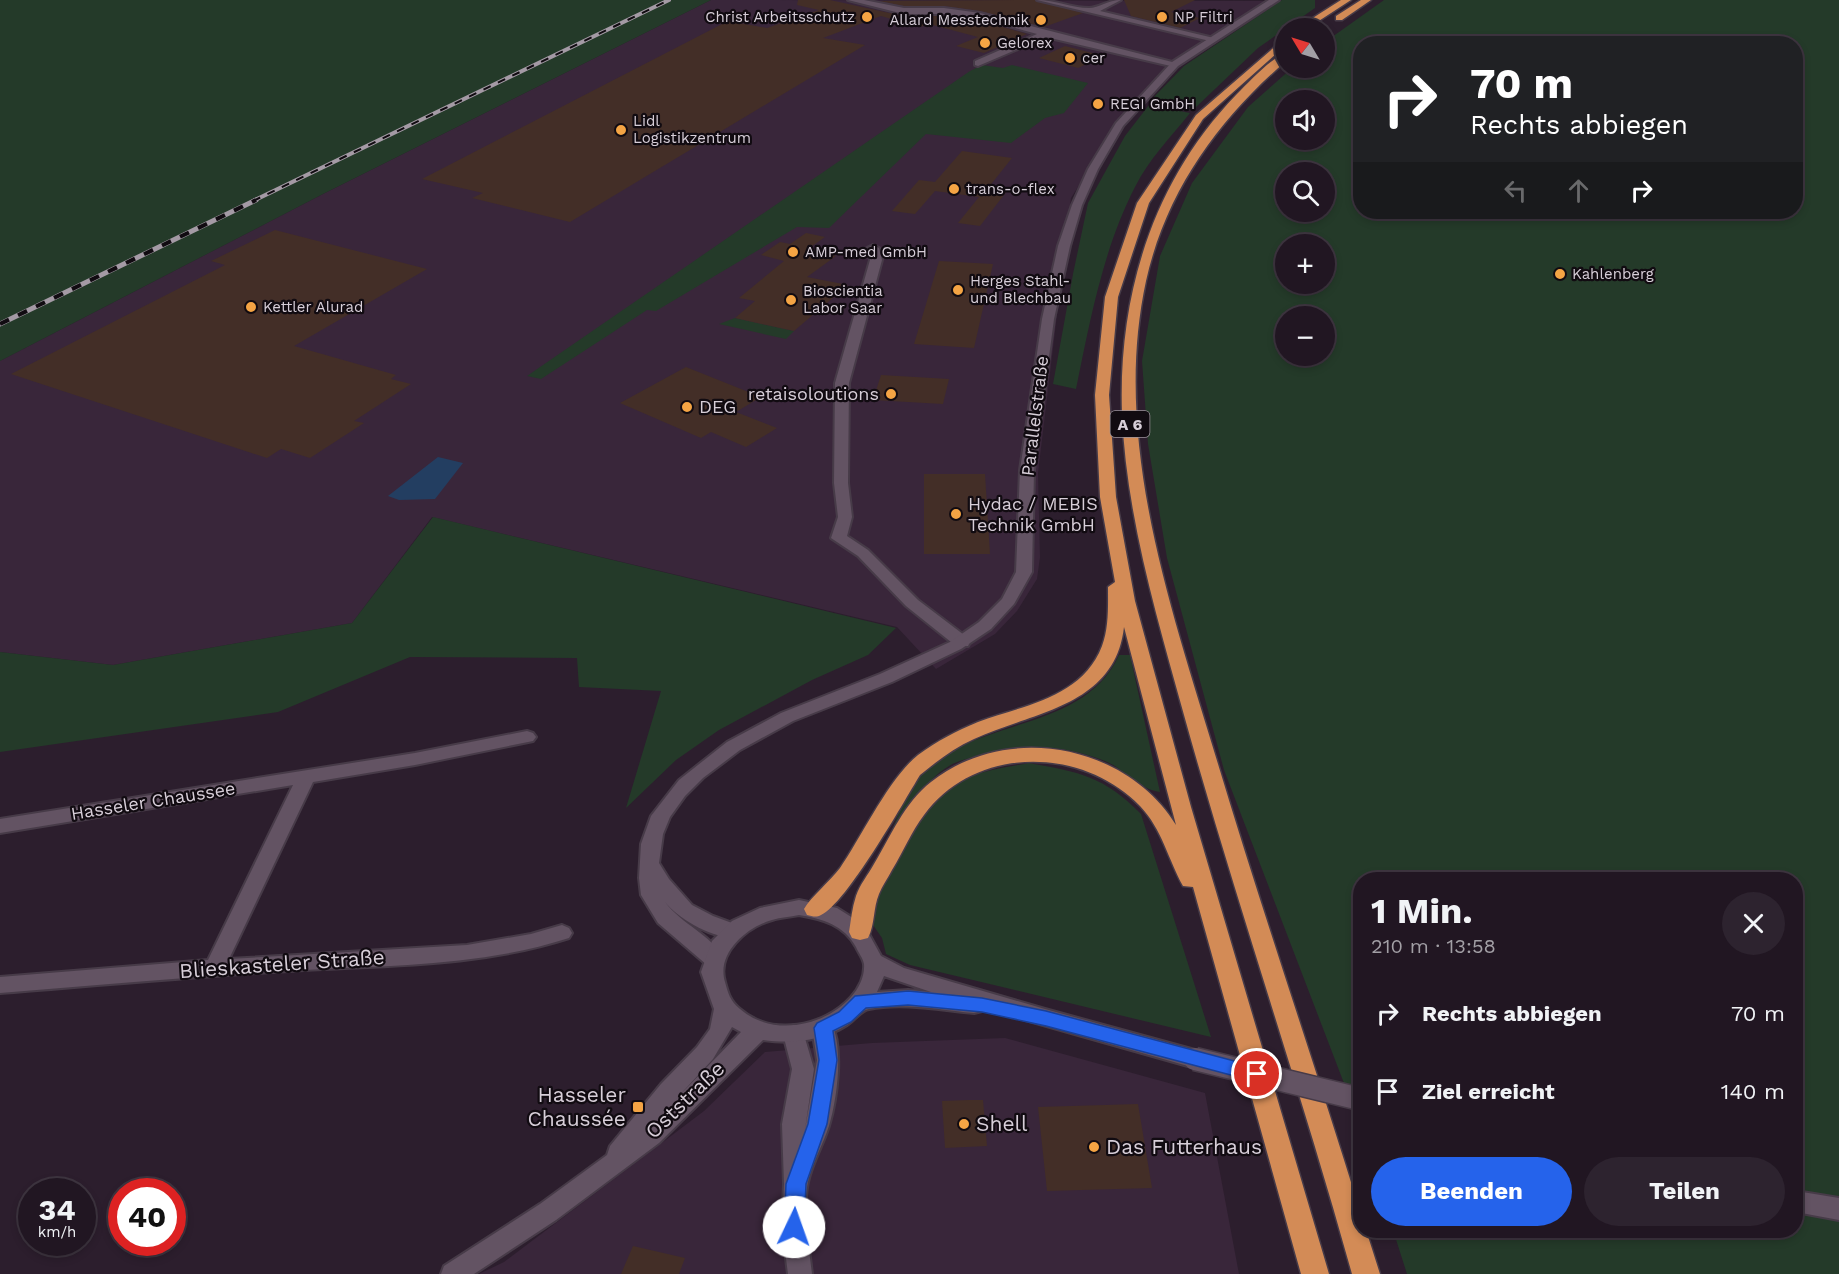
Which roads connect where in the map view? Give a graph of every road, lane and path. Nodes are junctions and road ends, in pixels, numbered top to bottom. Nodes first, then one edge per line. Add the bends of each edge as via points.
1 (852, 0) edge
2 (1041, 0) edge
3 (1117, 0) edge
4 (1275, 0) edge
5 (1347, 0) edge
6 (1367, 0) edge
7 (1092, 11) junction
8 (1318, 18) edge
9 (1335, 20) edge
10 (1045, 34) junction
11 (1214, 39) junction
12 (1275, 49) edge
13 (978, 63) dead end
14 (1174, 63) junction
15 (1275, 65) edge
16 (873, 248) dead end
17 (1117, 564) junction
18 (962, 642) junction
19 (527, 737) dead end
20 (306, 777) junction
21 (0, 826) edge
22 (650, 860) junction
23 (815, 909) junction
24 (733, 931) junction
25 (860, 932) junction
26 (562, 933) dead end
27 (714, 959) junction
28 (1224, 959) junction
29 (874, 962) junction
30 (215, 967) junction
31 (0, 985) edge
32 (861, 1001) junction
33 (724, 1008) junction
34 (1046, 1018) junction
35 (823, 1028) junction
36 (760, 1030) junction
37 (794, 1034) junction
38 (1353, 1097) edge
39 (608, 1166) junction
40 (796, 1184) junction
41 (1803, 1203) edge
42 (1839, 1209) edge
43 (1353, 1230) edge
44 (1355, 1238) edge
45 (1357, 1238) edge
46 (453, 1274) edge
47 (800, 1274) edge
48 (1315, 1274) edge
49 (1366, 1274) edge
50 (1377, 1274) edge

1 - 10 street via 904,11 961,13
2 - 7 street
3 - 7 street
4 - 11 street, Parallelstraße
5 - 8 highway
6 - 9 highway
7 - 11 street
10 - 13 street
10 - 14 street
11 - 14 street, Parallelstraße
12 - 17 highway, A 6 via 1234,82 1185,135 1149,191 1121,257 1102,361 1101,414
14 - 18 street, Parallelstraße via 1119,124 1077,205 1047,319 1027,470 1024,572 1018,588 993,620
15 - 43 highway, A 6 via 1245,91 1203,139 1170,195 1139,284 1129,362 1129,417 1153,564 1180,665
16 - 18 street via 876,260 842,383 841,483 845,517 839,538 863,553 912,603
17 - 23 highway via 1112,646 1085,685 1061,701 968,733 928,757 913,770 847,874
17 - 28 highway, A 6
18 - 22 street, Parallelstraße via 788,717 717,757 673,797 658,820
19 - 20 street, Hasseler Chaussee
20 - 21 street, Hasseler Chaussee
20 - 30 street
22 - 24 street via 675,903 696,919
22 - 27 street, Parallelstraße via 652,899 670,922
23 - 24 street via 769,912
23 - 25 street via 848,921
24 - 27 street
25 - 28 highway via 867,895 905,828 929,795 950,778 980,764 1047,754 1100,767 1147,800 1171,831
25 - 29 street via 870,946
26 - 30 street, Blieskasteler Straße via 527,945 482,952
27 - 33 street via 711,976
28 - 48 highway, A 6
29 - 32 street via 872,982
29 - 34 street via 898,974
30 - 31 street, Blieskasteler Straße
32 - 34 street via 908,998 982,1005
32 - 35 street via 845,1017
33 - 36 street
33 - 39 street, Oststraße via 719,1033 705,1053
34 - 38 street, bridge
35 - 37 street
35 - 40 street via 828,1060 818,1124
36 - 37 street
36 - 39 street, Oststraße via 651,1136
37 - 40 street via 803,1069 792,1124
39 - 46 street, Oststraße via 548,1212
40 - 47 street via 794,1227
41 - 42 street
44 - 49 highway, A 6
45 - 50 highway

